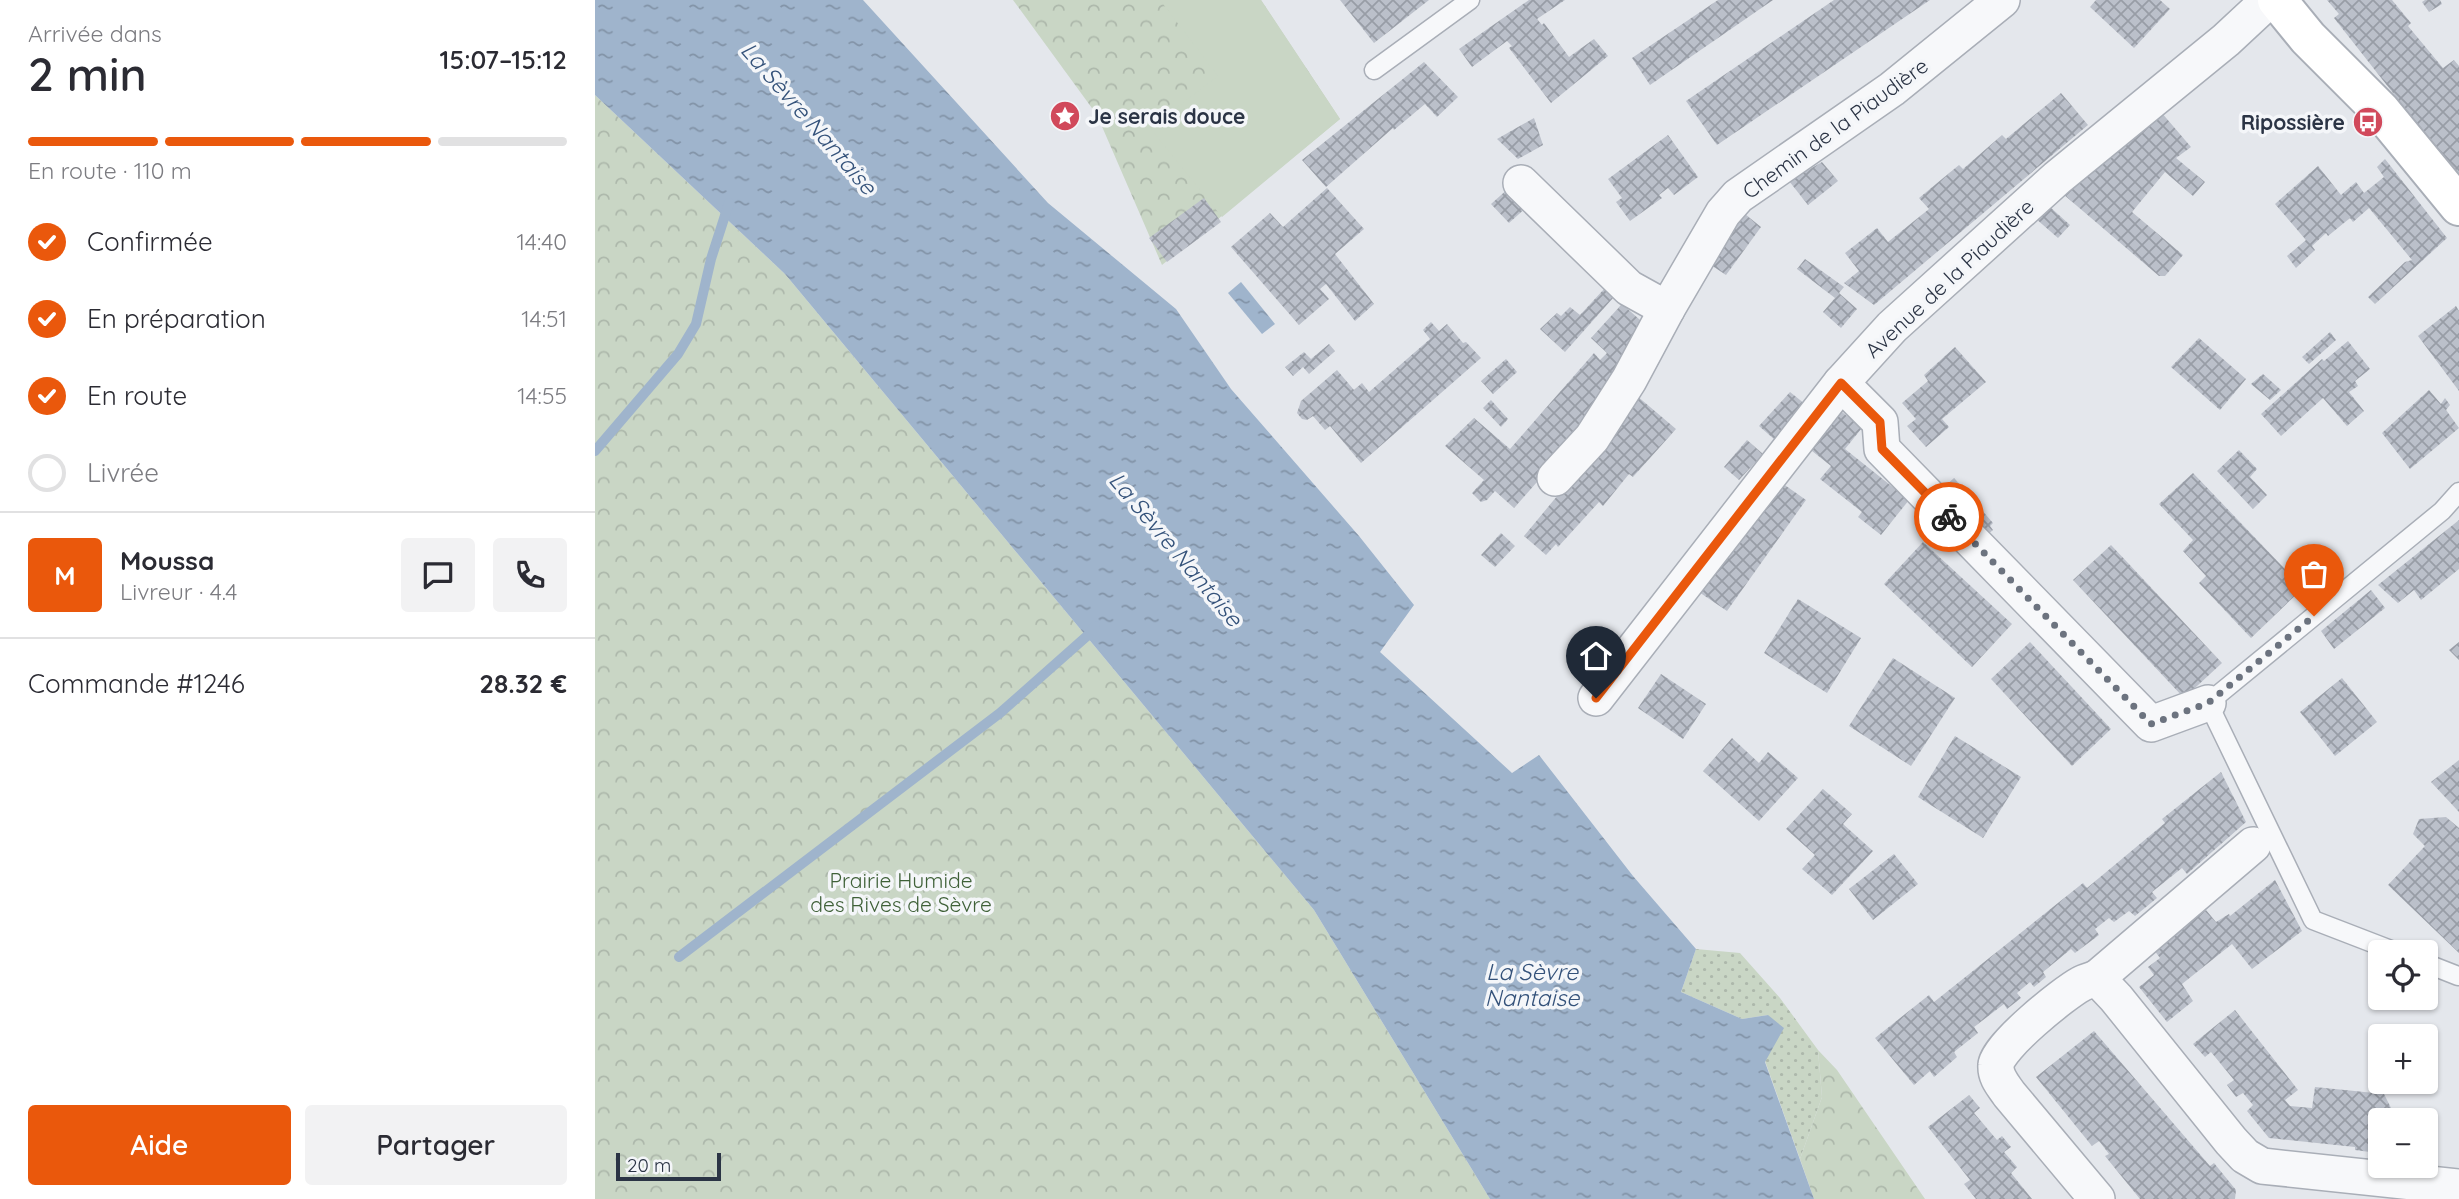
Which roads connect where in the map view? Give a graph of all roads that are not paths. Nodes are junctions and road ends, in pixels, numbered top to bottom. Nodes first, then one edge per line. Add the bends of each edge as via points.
1 (1470, 0) edge
2 (2001, 0) edge
3 (2269, 0) edge
4 (2277, 0) edge
5 (1374, 70) dead end
6 (1521, 183) dead end
7 (2459, 206) edge
8 (1667, 309) junction
9 (1841, 383) junction
10 (1555, 478) dead end
11 (2459, 492) edge
12 (1596, 698) dead end
13 (2208, 703) junction
14 (2253, 845) dead end
15 (2368, 941) edge
16 (2438, 968) edge
17 (2458, 976) edge
18 (2097, 978) junction
19 (2459, 1187) edge
20 (2097, 1199) edge

1 - 5 lane
2 - 8 street, Chemin de la Piaudière via 1892,89 1738,196 1723,213
3 - 9 street, Avenue de la Piaudière via 2056,178 1892,327
4 - 7 main road via 2381,111
6 - 8 street via 1629,289
8 - 10 street, Chemin de la Piaudière via 1592,438
9 - 12 street, Avenue de la Piaudière
9 - 13 street via 1880,422 1882,449 2151,724
11 - 13 lane via 2442,511
13 - 15 lane via 2313,920
14 - 18 street
16 - 17 lane
18 - 19 street via 2245,1156 2262,1166
18 - 20 street via 2081,984 2011,1040 1996,1065 1997,1077 2009,1094

